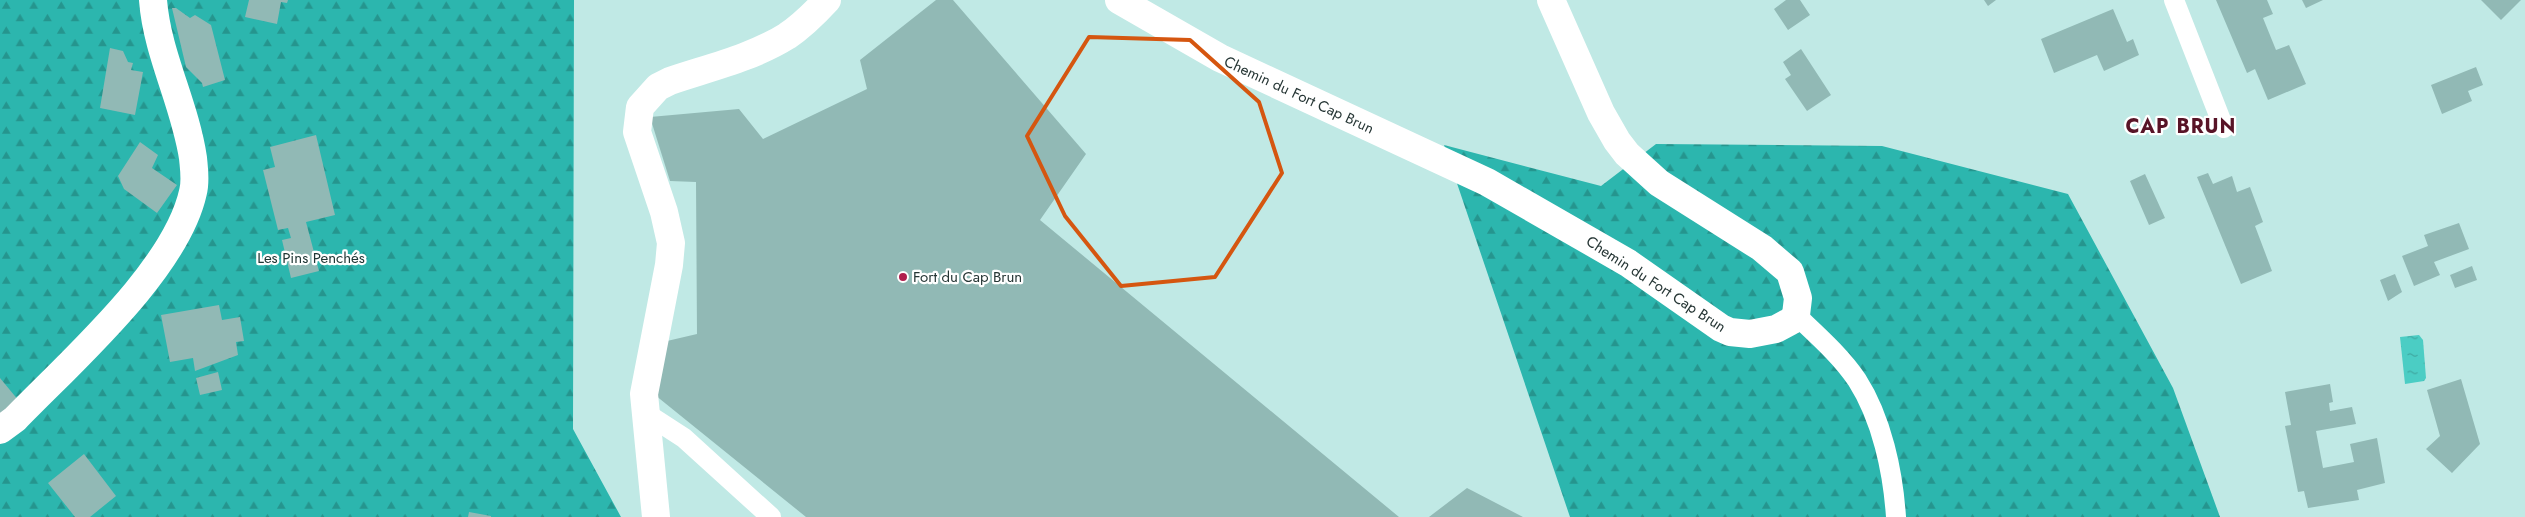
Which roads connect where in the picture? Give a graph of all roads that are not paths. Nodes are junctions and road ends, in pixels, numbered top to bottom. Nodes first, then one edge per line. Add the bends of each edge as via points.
1 (154, 0) edge
2 (827, 0) edge
3 (1119, 0) edge
4 (1551, 0) edge
5 (2174, 0) edge
6 (2224, 128) dead end
7 (1796, 315) junction
8 (647, 414) junction
9 (0, 430) edge
10 (656, 517) edge
11 (771, 517) edge
12 (1896, 517) edge

1 - 9 street via 158,32 192,156 193,191 189,205 163,257 114,317 15,419
2 - 8 street via 787,36 670,81 658,87 640,107 637,132 664,212 670,243 669,265 647,371 644,394
3 - 7 street, Chemin du Fort Cap Brun via 1220,58 1487,182 1628,263 1721,328 1740,334 1758,333 1776,329
4 - 7 street via 1601,113 1617,141 1659,183 1785,266 1797,289
5 - 6 lane
7 - 12 lane via 1856,378 1870,404 1883,443
8 - 10 street
8 - 11 lane via 684,438

